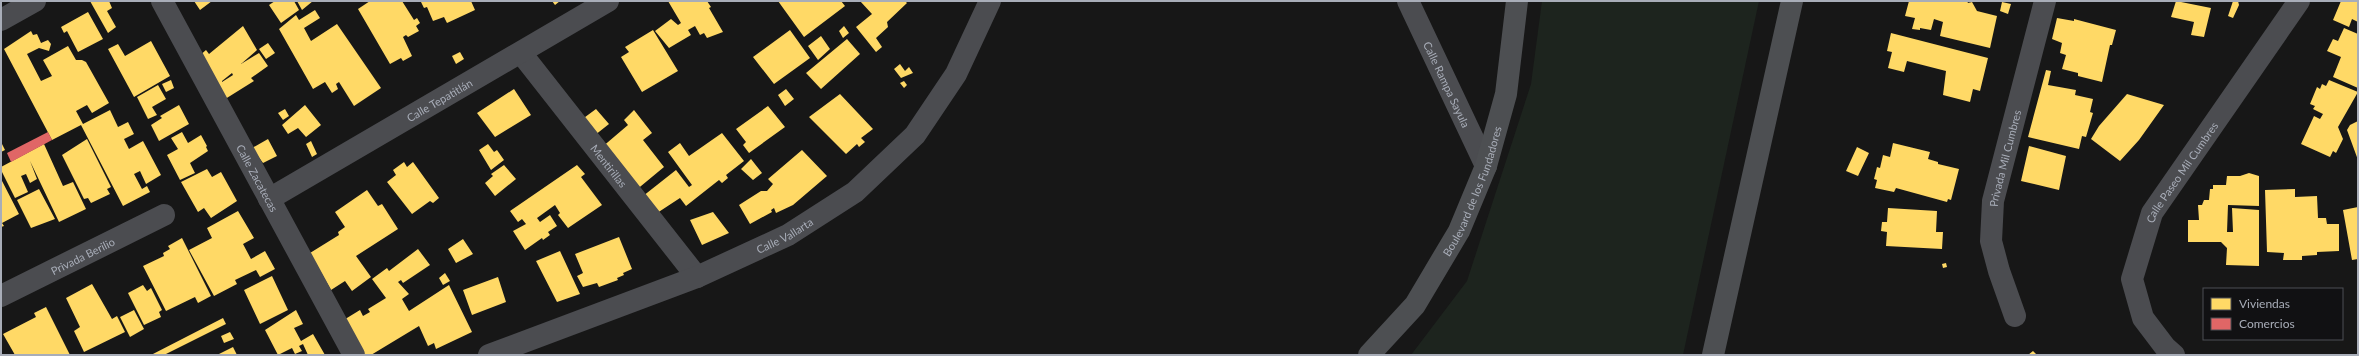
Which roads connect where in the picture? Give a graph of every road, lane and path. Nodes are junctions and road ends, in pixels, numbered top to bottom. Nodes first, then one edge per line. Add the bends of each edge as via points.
1 (35, 1) edge
2 (162, 1) edge
3 (608, 1) edge
4 (990, 1) edge
5 (1408, 1) edge
6 (1517, 1) edge
7 (1792, 1) edge
8 (2045, 1) edge
9 (2299, 1) edge
10 (1, 20) edge
11 (521, 54) junction
12 (1486, 166) junction
13 (269, 199) junction
14 (164, 215) dead end
15 (697, 277) junction
16 (1, 296) edge
17 (2015, 316) dead end
18 (354, 355) edge
19 (488, 355) edge
20 (1369, 355) edge
21 (1713, 355) edge
22 (2174, 355) edge

1 - 10 street
2 - 13 street, Calle Zacatecas
3 - 11 street, Calle Tepatitlán
4 - 15 street, Calle Vallarta via 956,74 915,135 855,192 788,235
5 - 12 street, Calle Rampa Sayula
6 - 12 main road, Boulevard de los Fundadores via 1506,94
7 - 21 main road
8 - 17 street, Privada Mil Cumbres via 1994,201 1991,241
9 - 22 street, Calle Paseo Mil Cumbres via 2152,213 2132,279 2143,318
11 - 13 street, Calle Tepatitlán
11 - 15 street, Mentirillas
12 - 20 main road, Boulevard de los Fundadores via 1459,231 1415,305
13 - 18 street, Calle Zacatecas
14 - 16 street, Privada Berilio
15 - 19 street, Calle Vallarta

